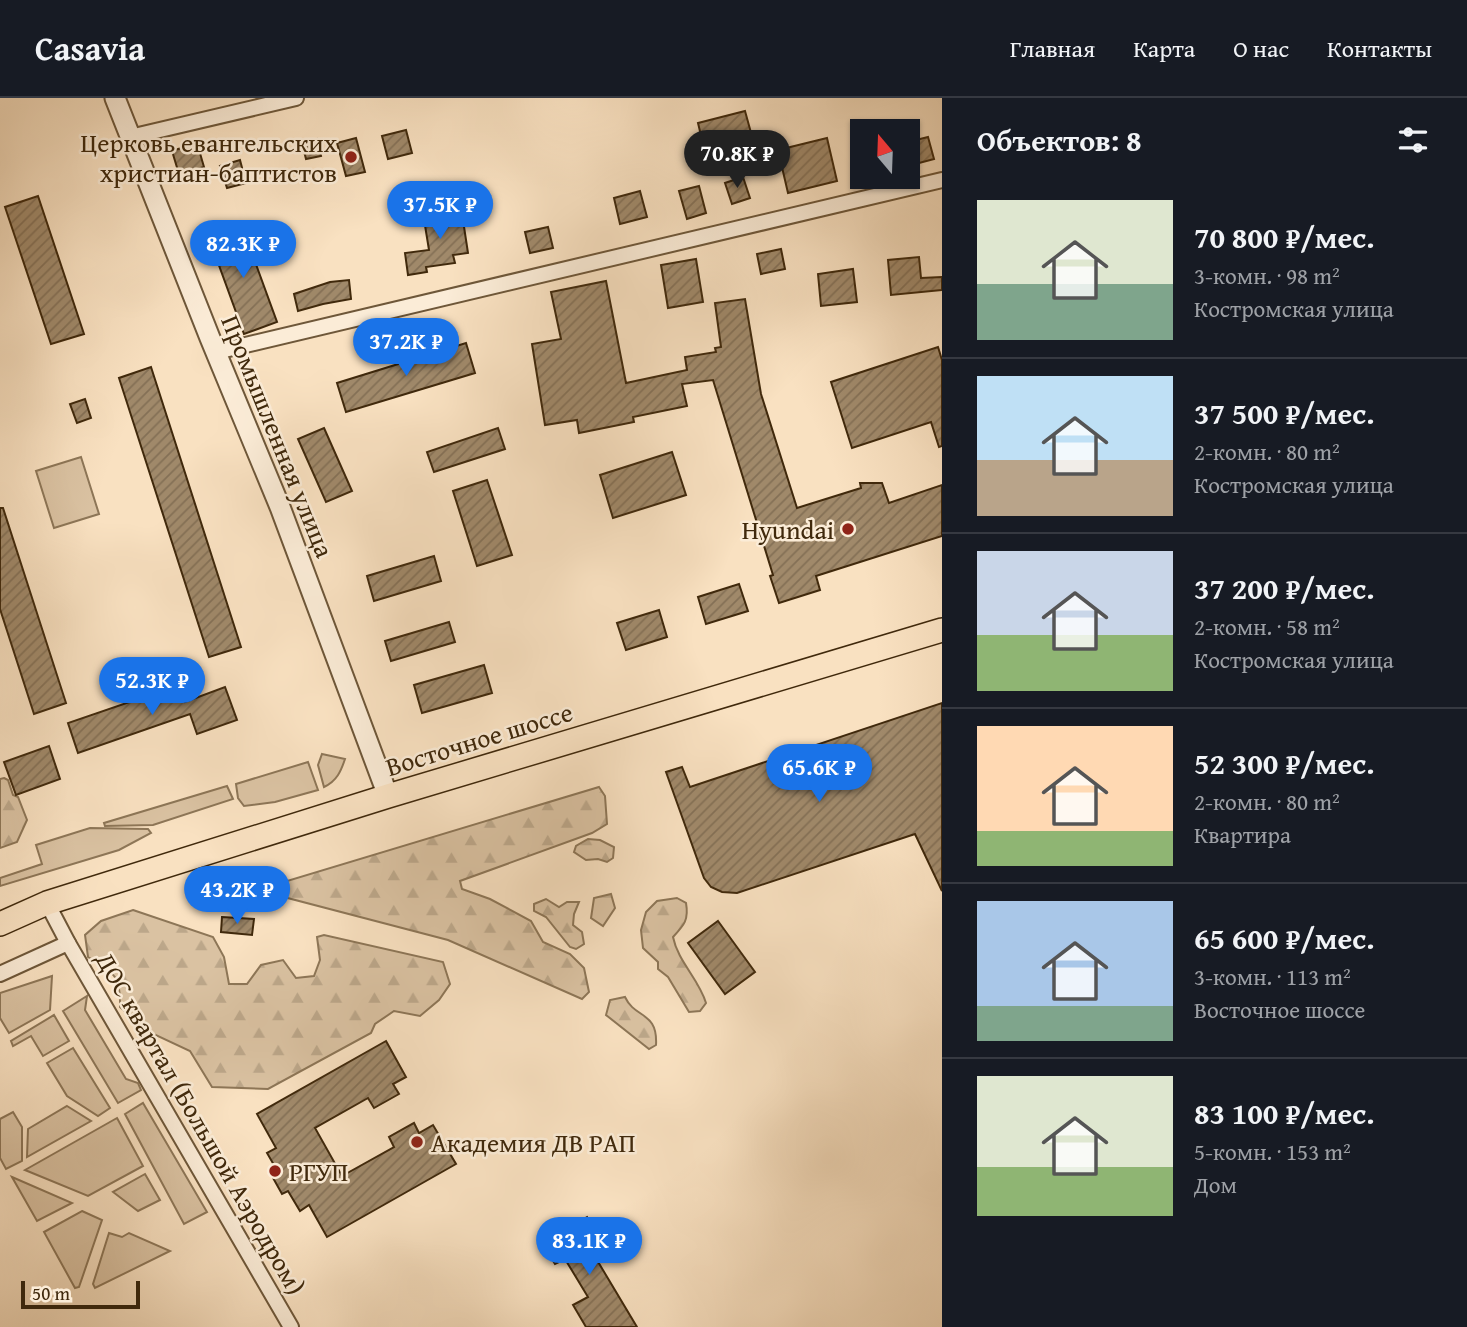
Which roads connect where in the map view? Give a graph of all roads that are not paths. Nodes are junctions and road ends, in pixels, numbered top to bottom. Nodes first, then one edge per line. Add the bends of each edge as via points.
1 (116, 98) edge
2 (296, 98) edge
3 (130, 137) junction
4 (942, 180) edge
5 (216, 352) junction
6 (942, 630) edge
7 (388, 796) junction
8 (40, 906) junction
9 (0, 912) edge
10 (0, 924) edge
11 (68, 943) junction
12 (0, 974) edge
13 (291, 1327) edge

1 - 3 street, Промышленная улица
2 - 3 street
3 - 5 street, Промышленная улица
4 - 5 street
5 - 7 street, Промышленная улица via 281,507
6 - 7 main road, Восточное шоссе
7 - 8 main road, Восточное шоссе
8 - 9 main road
8 - 10 main road
8 - 11 street, ДОС квартал (Большой Аэродром)
11 - 12 street
11 - 13 street, ДОС квартал (Большой Аэродром)

